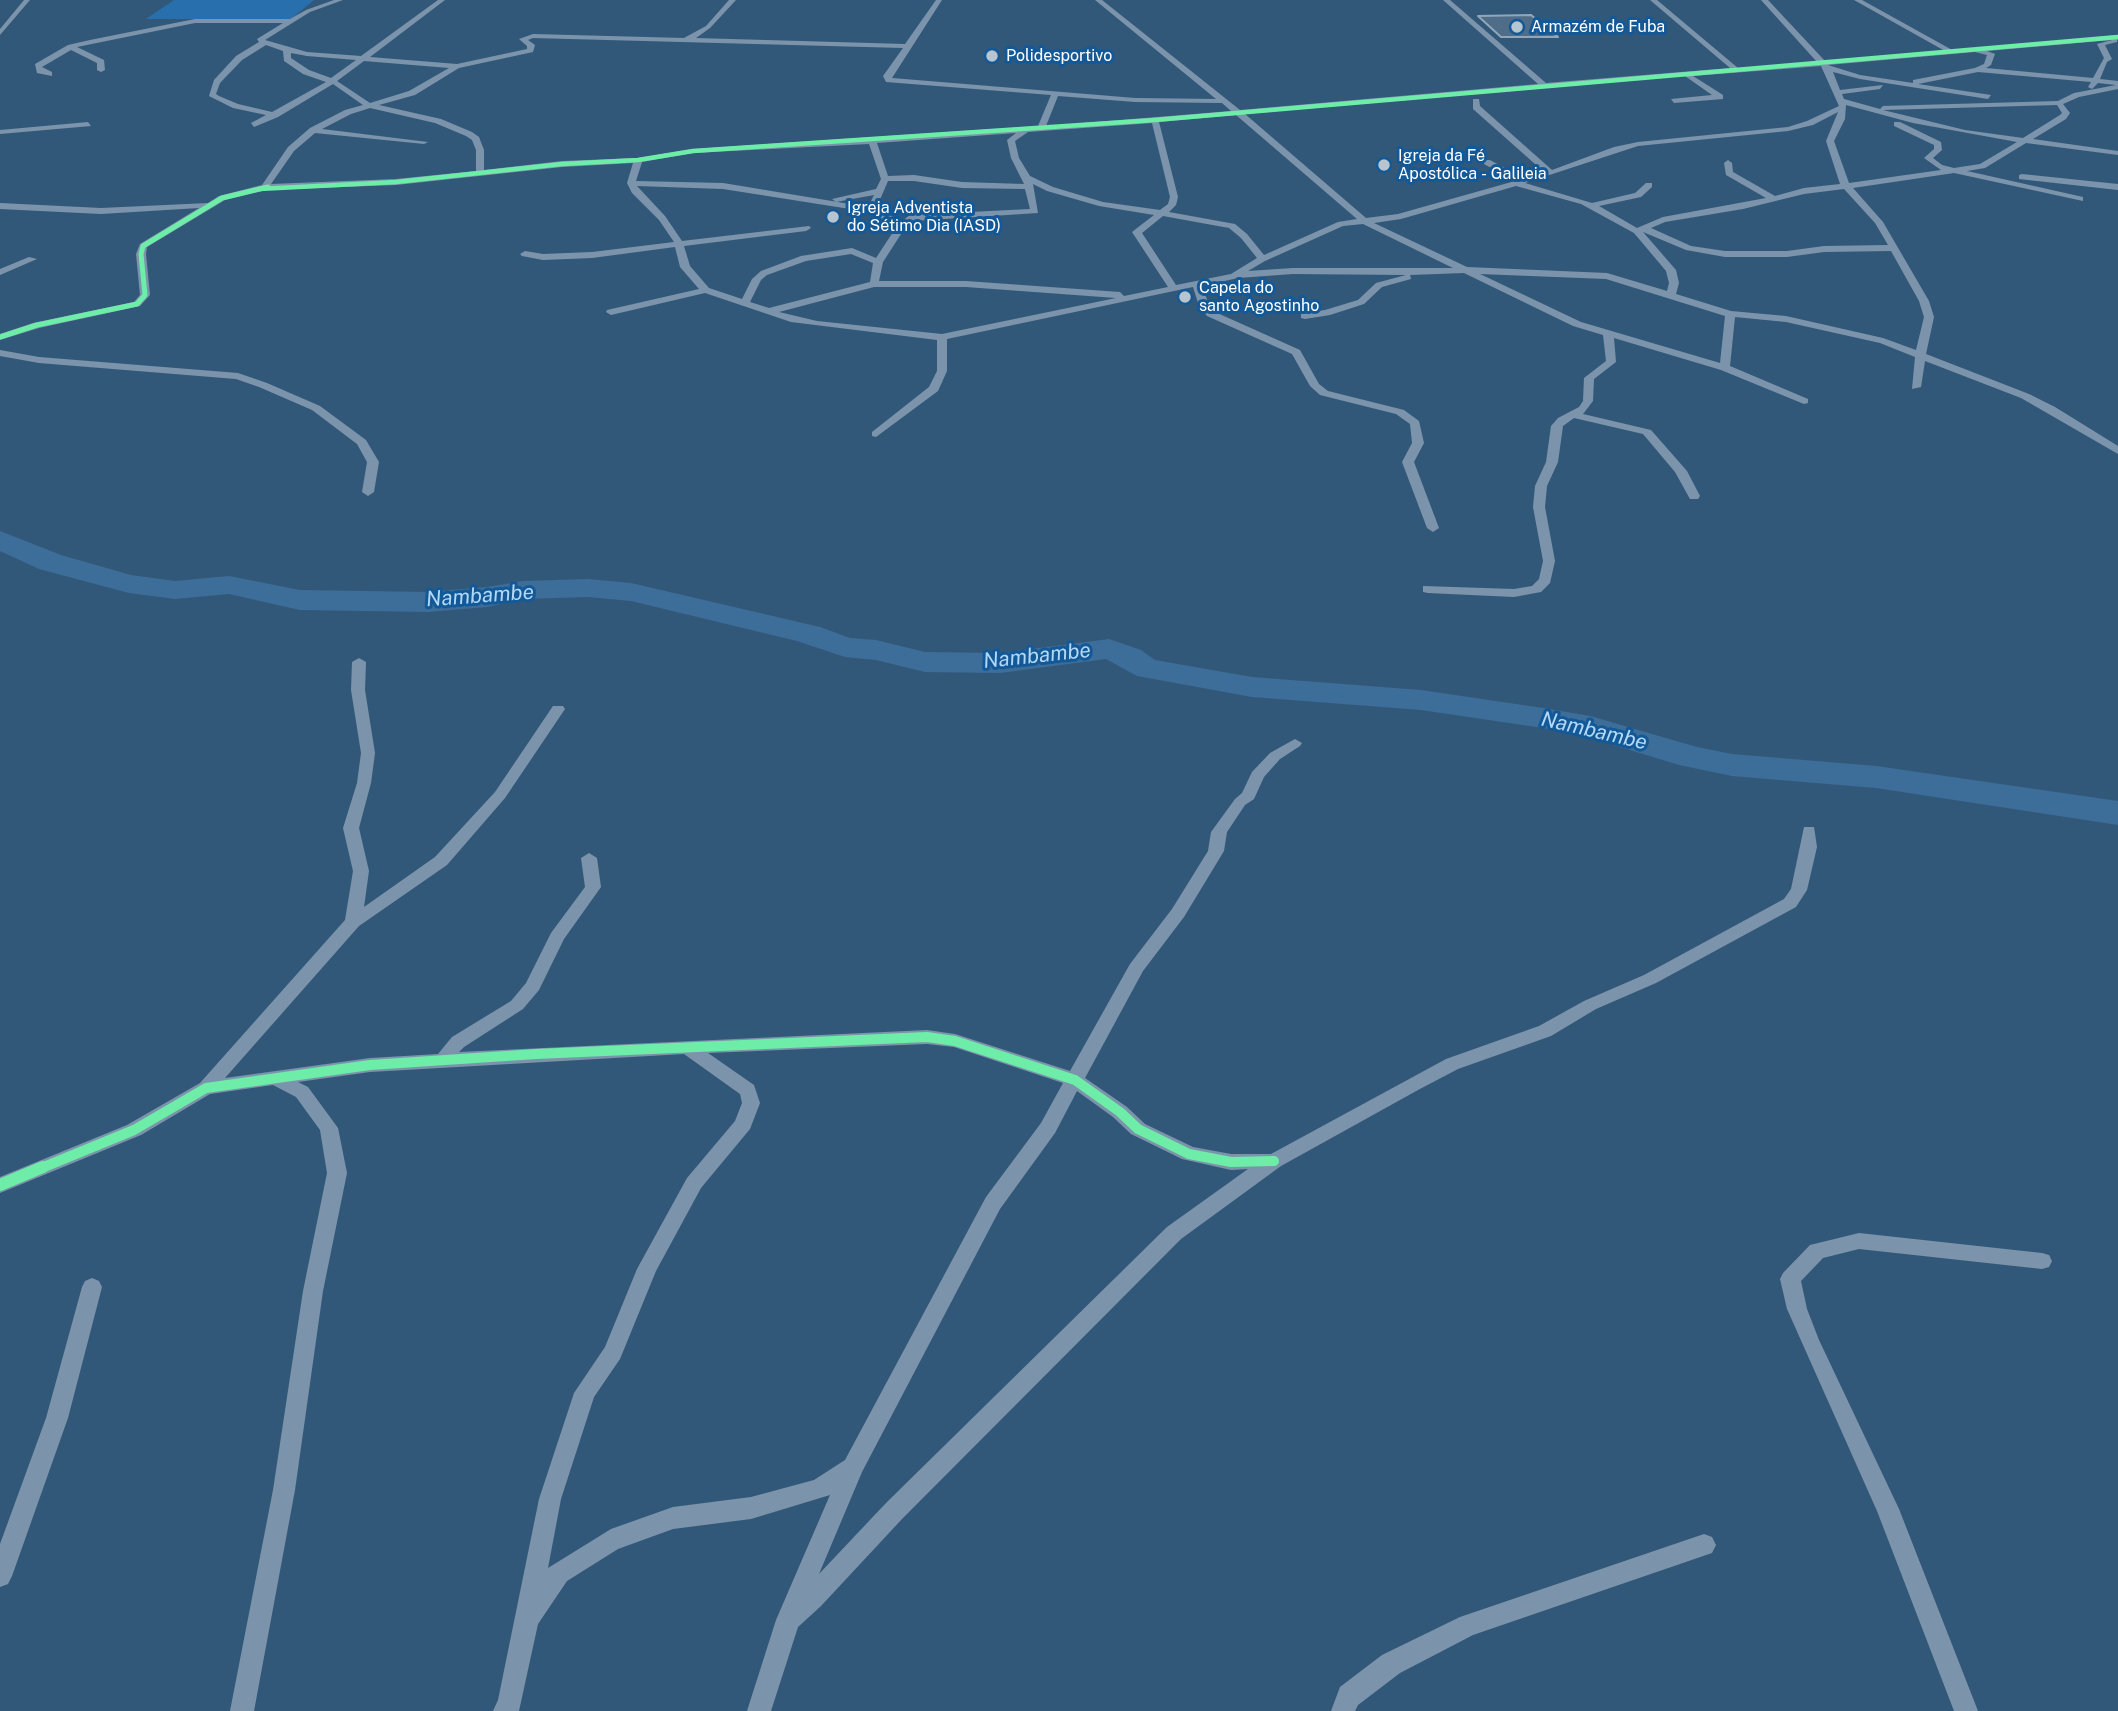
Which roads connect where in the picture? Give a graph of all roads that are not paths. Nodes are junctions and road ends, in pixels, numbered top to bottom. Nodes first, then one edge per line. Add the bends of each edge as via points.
1 (27, 0) edge
2 (340, 0) edge
3 (442, 0) edge
4 (733, 0) edge
5 (939, 0) edge
6 (1098, 0) edge
7 (1446, 0) edge
8 (1653, 0) edge
9 (1764, 0) edge
10 (1857, 0) edge
11 (292, 21) junction
12 (0, 33) edge
13 (2081, 39) junction
14 (2118, 39) edge
15 (677, 40) junction
16 (265, 42) junction
17 (2101, 44) junction
18 (908, 46) junction
19 (71, 47) junction
20 (287, 50) junction
21 (1976, 50) junction
22 (1953, 54) junction
23 (359, 59) junction
24 (1987, 65) junction
25 (457, 66) junction
26 (1826, 66) junction
27 (101, 70) dead end
28 (1736, 70) junction
29 (1977, 70) junction
30 (2005, 71) junction
31 (49, 74) dead end
32 (1686, 74) junction
33 (2094, 79) junction
34 (331, 80) junction
35 (1909, 83) junction
36 (2118, 85) edge
37 (1545, 86) junction
38 (1487, 90) junction
39 (2090, 92) junction
40 (1451, 93) junction
41 (1055, 94) junction
42 (1841, 100) junction
43 (1222, 101) junction
44 (1476, 101) junction
45 (1674, 101) dead end
46 (2059, 103) junction
47 (2014, 104) junction
48 (368, 105) junction
49 (1866, 108) junction
50 (1236, 111) junction
51 (1884, 114) junction
52 (275, 115) junction
53 (1155, 120) junction
54 (1810, 123) junction
55 (88, 124) dead end
56 (254, 125) dead end
57 (1041, 128) junction
58 (313, 130) junction
59 (1025, 130) junction
60 (0, 132) edge
61 (1822, 137) junction
62 (2027, 140) junction
63 (872, 141) junction
64 (424, 142) dead end
65 (2118, 153) edge
66 (638, 160) junction
67 (1487, 162) dead end
68 (1728, 163) dead end
69 (1965, 172) junction
70 (480, 173) junction
71 (1550, 173) junction
72 (885, 179) junction
73 (1029, 182) junction
74 (1519, 182) junction
75 (631, 183) junction
76 (1649, 185) dead end
77 (1845, 185) junction
78 (265, 187) junction
79 (2118, 187) edge
80 (880, 191) junction
81 (1773, 198) junction
82 (2080, 199) dead end
83 (823, 201) junction
84 (210, 205) junction
85 (1593, 205) junction
86 (0, 206) edge
87 (871, 210) junction
88 (1161, 213) junction
89 (1364, 220) junction
90 (902, 225) junction
91 (806, 228) dead end
92 (1640, 230) junction
93 (679, 243) junction
94 (1893, 248) junction
95 (525, 254) dead end
96 (32, 259) dead end
97 (1262, 259) junction
98 (878, 261) junction
99 (1464, 270) junction
100 (0, 272) edge
101 (1428, 272) junction
102 (1234, 276) junction
103 (874, 284) junction
104 (1197, 284) junction
105 (1173, 288) junction
106 (706, 290) junction
107 (1133, 296) junction
108 (1670, 297) junction
109 (745, 303) junction
110 (771, 311) junction
111 (611, 312) dead end
112 (1730, 314) junction
113 (1305, 316) dead end
114 (1608, 334) junction
115 (0, 337) edge
116 (943, 337) junction
117 (1923, 337) junction
118 (1883, 341) junction
119 (0, 353) edge
120 (1921, 354) junction
121 (1725, 368) junction
122 (1916, 387) dead end
123 (1804, 401) dead end
124 (1575, 415) junction
125 (876, 434) dead end
126 (2118, 452) edge
127 (368, 492) dead end
128 (1694, 496) dead end
129 (1433, 528) dead end
130 (1429, 589) dead end
131 (359, 662) dead end
132 (558, 709) dead end
133 (1295, 743) dead end
134 (1809, 831) dead end
135 (589, 858) dead end
136 (353, 922) junction
137 (687, 1046) junction
138 (442, 1061) junction
139 (275, 1078) junction
140 (1075, 1080) junction
141 (206, 1088) junction
142 (1274, 1161) junction
143 (0, 1185) edge
144 (2042, 1261) dead end
145 (92, 1287) dead end
146 (853, 1467) junction
147 (1704, 1545) dead end
148 (0, 1576) edge
149 (527, 1619) junction
150 (788, 1620) junction
151 (1952, 1680) junction
152 (242, 1711) edge
153 (505, 1711) edge
154 (759, 1711) edge
155 (1343, 1711) edge
156 (1958, 1711) edge
157 (1966, 1711) edge

1 - 12 street
2 - 11 street
3 - 23 street
4 - 15 street via 696,36
5 - 18 street
6 - 43 street
7 - 37 street
8 - 28 street
9 - 26 street
10 - 22 street
11 - 16 street via 261,37
11 - 19 street via 195,21
13 - 14 street
13 - 17 street
13 - 21 street
14 - 17 street
15 - 18 street
15 - 25 street via 533,36 523,39 531,45 530,50
16 - 20 street
16 - 52 street via 240,58 212,94 236,106
17 - 33 street via 2108,59
18 - 41 street via 887,76 889,80
19 - 27 street via 101,62
19 - 31 street via 38,65
20 - 23 street
20 - 34 street via 287,59 306,72
21 - 22 street
21 - 24 street via 1991,54
22 - 26 street
23 - 25 street
23 - 34 street
24 - 29 street
24 - 30 street
25 - 48 street via 412,93
26 - 28 street
26 - 35 street via 1860,77
26 - 42 street
28 - 32 street
29 - 30 street
29 - 35 street
30 - 33 street
32 - 37 street
32 - 45 street via 1720,97
33 - 36 street
33 - 39 street
34 - 48 street
34 - 52 street
35 - 42 street
35 - 47 street
36 - 39 street
37 - 38 street
38 - 40 street
38 - 44 street
39 - 46 street
40 - 44 street
40 - 50 street
41 - 43 street
41 - 57 street
42 - 49 street
42 - 54 street
42 - 61 street via 1841,119
43 - 50 street
44 - 71 street via 1476,107
46 - 47 street
46 - 62 street via 2066,113
47 - 49 street
48 - 58 street
48 - 70 street via 438,121 469,134 480,150
49 - 51 street
50 - 53 street
50 - 89 street
51 - 62 street
51 - 69 street via 1934,141 1938,150
52 - 56 street
53 - 57 street
53 - 88 street via 1174,197
54 - 61 street
54 - 71 street via 1638,144
55 - 60 street
57 - 59 street
58 - 64 street
58 - 78 street via 291,149
59 - 63 street
59 - 73 street via 1012,140 1015,158
61 - 77 street
62 - 65 street
62 - 69 street
63 - 66 street via 693,151
63 - 72 street
66 - 70 street
66 - 75 street
67 - 74 street
68 - 81 street via 1729,173
69 - 77 street
69 - 79 street
69 - 82 street
70 - 78 street via 396,182
71 - 74 street
72 - 73 street via 962,185
72 - 80 street
73 - 88 street via 1075,197
73 - 90 street via 1035,211 916,217
74 - 85 street
74 - 89 street via 1398,217
75 - 83 street via 723,186
75 - 93 street
76 - 85 street via 1638,195
77 - 81 street
77 - 94 street via 1879,222
78 - 84 street via 236,192
80 - 83 street
80 - 87 street
81 - 92 street via 1663,220
83 - 87 street
84 - 86 street via 101,211
84 - 115 street via 143,246 145,295 137,304
85 - 92 street
87 - 90 street
88 - 97 street via 1231,226
88 - 105 street via 1137,233
89 - 97 street via 1327,229
89 - 99 street
90 - 98 street
91 - 93 street
92 - 94 street via 1689,248 1724,254
92 - 108 street via 1671,270 1674,284
93 - 95 street via 592,255
93 - 106 street via 685,267
94 - 117 street via 1930,317
96 - 100 street
97 - 102 street
98 - 103 street
98 - 109 street via 852,251 804,258 764,273
99 - 101 street
99 - 108 street via 1607,276
99 - 114 street via 1565,319
101 - 102 street via 1293,271
101 - 113 street via 1385,282 1361,302
102 - 104 street
103 - 107 street via 966,284
103 - 110 street
104 - 105 street
104 - 129 street via 1210,314 1296,352 1324,393 1400,412 1415,422 1418,443 1408,462
105 - 107 street
106 - 109 street
106 - 111 street
107 - 116 street
108 - 112 street
109 - 110 street
110 - 116 street via 817,324
112 - 118 street via 1786,319
112 - 121 street
114 - 121 street
114 - 124 street via 1611,362 1589,378 1588,401
116 - 125 street via 942,372 934,389
117 - 118 street
117 - 120 street
118 - 120 street
119 - 127 street via 238,376 263,385 316,408 362,442 373,462
120 - 122 street
120 - 126 street via 2025,396
121 - 123 street
124 - 128 street via 1642,428 1681,471
124 - 130 street via 1557,426 1552,462 1541,486 1539,506 1549,561 1545,580 1536,589 1514,593
131 - 136 street via 358,690 368,753 351,828 361,871
132 - 136 street via 500,796 441,861
133 - 140 street via 1257,775 1249,796 1219,832 1216,851 1178,913 1136,968
134 - 142 street via 1799,890 1790,903 1545,1031 1452,1064
135 - 138 street via 593,887 557,937 533,986 517,1005 458,1042
136 - 141 street
137 - 138 street
137 - 140 street via 927,1037 955,1041
137 - 149 street via 748,1090 751,1103 743,1124 694,1183 647,1269 613,1352 585,1393 550,1499
138 - 139 street
139 - 141 street
139 - 152 street via 302,1092 329,1128 337,1173
140 - 142 street via 1138,1129 1189,1154 1231,1161
140 - 146 street via 1048,1128 993,1203
141 - 143 street via 134,1130
142 - 150 street via 1174,1233
144 - 151 street via 1859,1241 1817,1251 1790,1279 1809,1340 1888,1508
145 - 148 street via 57,1418
146 - 149 street via 820,1489 751,1508 673,1518 611,1540 559,1573
146 - 150 street
147 - 155 street via 1468,1625 1391,1664 1349,1696
149 - 153 street
150 - 154 street
151 - 156 street
151 - 157 street

